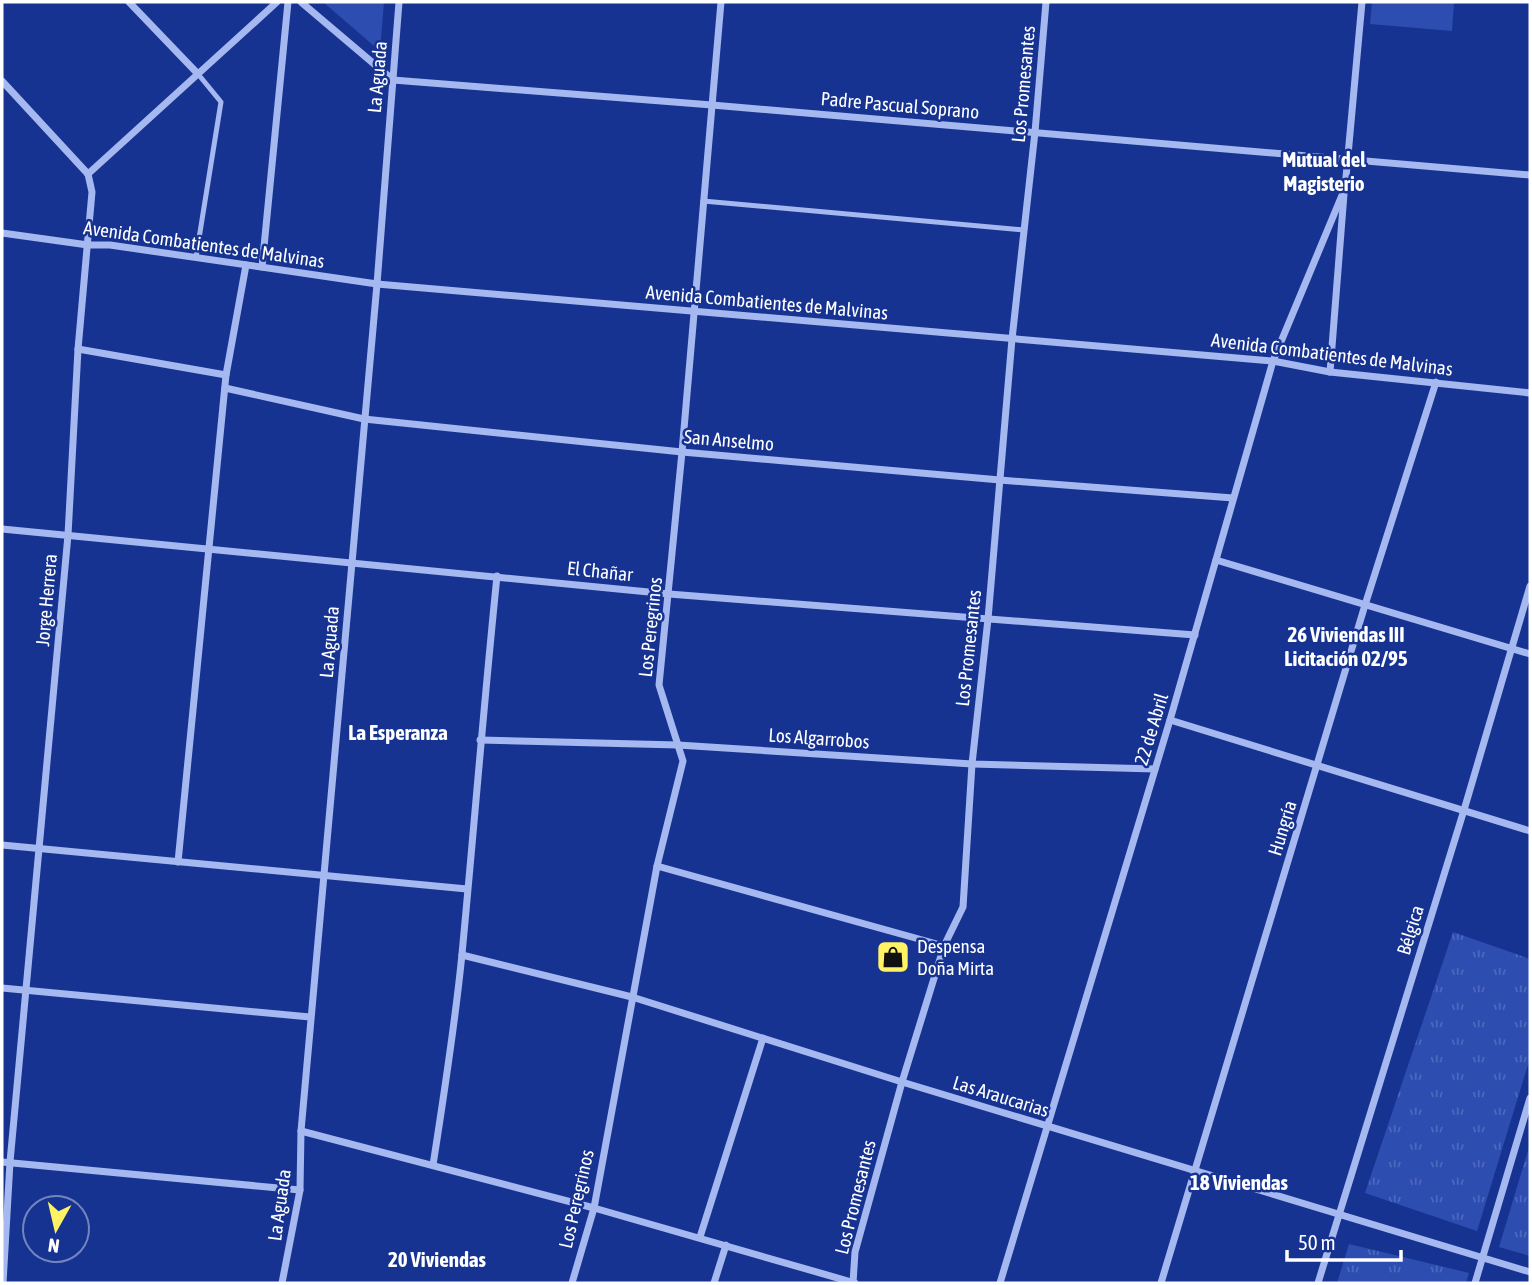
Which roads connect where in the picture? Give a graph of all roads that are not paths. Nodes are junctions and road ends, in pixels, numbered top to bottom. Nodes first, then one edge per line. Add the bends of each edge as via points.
1 (129, 2) edge
2 (277, 2) edge
3 (288, 2) edge
4 (301, 2) edge
5 (399, 2) edge
6 (721, 2) edge
7 (1046, 2) edge
8 (1362, 2) edge
9 (198, 74) junction
10 (393, 80) junction
11 (2, 81) edge
12 (712, 105) junction
13 (1035, 132) junction
14 (1348, 159) junction
15 (88, 174) junction
16 (1530, 175) edge
17 (1345, 188) junction
18 (703, 201) junction
19 (1024, 230) junction
20 (2, 233) edge
21 (88, 244) junction
22 (196, 257) junction
23 (246, 265) junction
24 (262, 267) junction
25 (377, 284) junction
26 (693, 311) junction
27 (1012, 339) junction
28 (78, 349) junction
29 (1273, 361) junction
30 (1330, 372) junction
31 (226, 375) junction
32 (1436, 382) junction
33 (225, 388) junction
34 (1530, 393) edge
35 (364, 419) junction
36 (682, 452) junction
37 (1000, 480) junction
38 (1233, 498) junction
39 (2, 529) edge
40 (68, 535) junction
41 (208, 550) junction
42 (1216, 560) junction
43 (352, 564) junction
44 (497, 576) junction
45 (1530, 586) edge
46 (669, 594) junction
47 (1365, 605) junction
48 (988, 619) junction
49 (1195, 635) junction
50 (1512, 649) junction
51 (1530, 654) edge
52 (1170, 720) junction
53 (480, 740) junction
54 (678, 745) junction
55 (972, 764) junction
56 (1317, 765) junction
57 (1155, 769) junction
58 (1464, 810) junction
59 (1530, 831) edge
60 (2, 845) edge
61 (40, 849) junction
62 (178, 862) junction
63 (657, 866) junction
64 (323, 875) junction
65 (467, 889) junction
66 (944, 946) junction
67 (462, 955) junction
68 (2, 988) edge
69 (27, 991) junction
70 (632, 997) junction
71 (310, 1017) junction
72 (763, 1038) junction
73 (902, 1082) junction
74 (1530, 1098) edge
75 (1047, 1126) junction
76 (301, 1131) junction
77 (6, 1162) edge
78 (433, 1165) junction
79 (1195, 1171) junction
80 (300, 1190) junction
81 (594, 1208) junction
82 (1339, 1214) junction
83 (700, 1237) junction
84 (726, 1245) junction
85 (1483, 1258) junction
86 (1530, 1272) edge
87 (3, 1283) edge
88 (282, 1283) edge
89 (572, 1283) edge
90 (714, 1283) edge
91 (853, 1283) edge
92 (1000, 1283) edge
93 (1161, 1283) edge
94 (1318, 1283) edge
95 (1475, 1283) edge

1 - 9 street
2 - 9 street
3 - 24 street
4 - 10 street
5 - 10 street, La Aguada
6 - 12 street, Los Peregrinos
7 - 13 street, Los Promesantes
8 - 14 street, 22 de Abril
9 - 15 street
9 - 22 lane via 221,102
10 - 12 street, Padre Pascual Soprano
10 - 25 street, La Aguada
11 - 15 street
12 - 13 street, Padre Pascual Soprano
12 - 18 street, Los Peregrinos
13 - 14 street, Padre Pascual Soprano
13 - 19 street, Los Promesantes
14 - 16 street, Padre Pascual Soprano
14 - 17 street, 22 de Abril
15 - 21 street, Jorge Herrera via 92,192
17 - 29 street, 22 de Abril
17 - 30 street, 22 de Abril
18 - 19 lane
18 - 26 street, Los Peregrinos
19 - 27 street, Los Promesantes
20 - 21 street, Avenida Combatientes de Malvinas
21 - 22 street, Avenida Combatientes de Malvinas
21 - 28 street, Jorge Herrera
22 - 23 street, Avenida Combatientes de Malvinas
23 - 24 street, Avenida Combatientes de Malvinas
23 - 31 street
24 - 25 street, Avenida Combatientes de Malvinas
25 - 26 street, Avenida Combatientes de Malvinas
25 - 35 street, La Aguada
26 - 27 street, Avenida Combatientes de Malvinas
26 - 36 street, Los Peregrinos
27 - 29 street, Avenida Combatientes de Malvinas
27 - 37 street, Los Promesantes
28 - 31 street
28 - 40 street, Jorge Herrera
29 - 30 street, Avenida Combatientes de Malvinas
29 - 38 street, 22 de Abril
30 - 32 street, Avenida Combatientes de Malvinas
31 - 33 street
32 - 34 street, Avenida Combatientes de Malvinas
32 - 47 street, Hungría
33 - 35 street, San Anselmo
33 - 41 street
35 - 36 street, San Anselmo
35 - 43 street, La Aguada
36 - 37 street, San Anselmo
36 - 46 street, Los Peregrinos
37 - 38 street, San Anselmo
37 - 48 street, Los Promesantes
38 - 42 street, 22 de Abril
39 - 40 street, El Chañar
40 - 41 street, El Chañar
40 - 61 street, Jorge Herrera
41 - 43 street, El Chañar
41 - 62 street
42 - 47 street
42 - 49 street, 22 de Abril
43 - 44 street, El Chañar
43 - 64 street, La Aguada
44 - 46 street, El Chañar
44 - 53 street
45 - 50 street, Bélgica
46 - 48 street, El Chañar
46 - 54 street, Los Peregrinos via 659,685
47 - 50 street
47 - 56 street, Hungría
48 - 49 street, El Chañar
48 - 55 street, Los Promesantes
49 - 52 street, 22 de Abril
50 - 51 street
50 - 58 street, Bélgica
52 - 56 street
52 - 57 street, 22 de Abril
53 - 54 street, Los Algarrobos
53 - 65 street
54 - 55 street, Los Algarrobos
54 - 63 street, Los Peregrinos via 683,761
55 - 57 street, Los Algarrobos
55 - 66 street, Los Promesantes via 963,907
56 - 58 street
56 - 79 street, Hungría
57 - 75 street, 22 de Abril
58 - 59 street
58 - 82 street, Bélgica
60 - 61 street
61 - 62 street
61 - 69 street, Jorge Herrera
62 - 64 street
63 - 66 street
63 - 70 street, Los Peregrinos
64 - 65 street
64 - 71 street, La Aguada
65 - 67 street
66 - 73 street, Los Promesantes
67 - 70 street, Las Araucarias
67 - 78 street
68 - 69 street
69 - 71 street
69 - 77 street, Jorge Herrera
70 - 72 street, Las Araucarias
70 - 81 street, Los Peregrinos
71 - 76 street, La Aguada
72 - 73 street, Las Araucarias
72 - 83 street
73 - 75 street, Las Araucarias
73 - 91 street, Los Promesantes via 855,1252
74 - 85 street
75 - 79 street, Las Araucarias
75 - 92 street, 22 de Abril
76 - 78 street
76 - 80 street, La Aguada
77 - 80 street
77 - 87 street, Jorge Herrera
78 - 81 street
79 - 82 street, Las Araucarias
79 - 93 street, Hungría
80 - 88 street, La Aguada
81 - 83 street
81 - 89 street, Los Peregrinos
82 - 85 street, Las Araucarias
82 - 94 street, Bélgica
83 - 84 street
84 - 90 street
84 - 91 street
85 - 86 street, Las Araucarias
85 - 95 street

